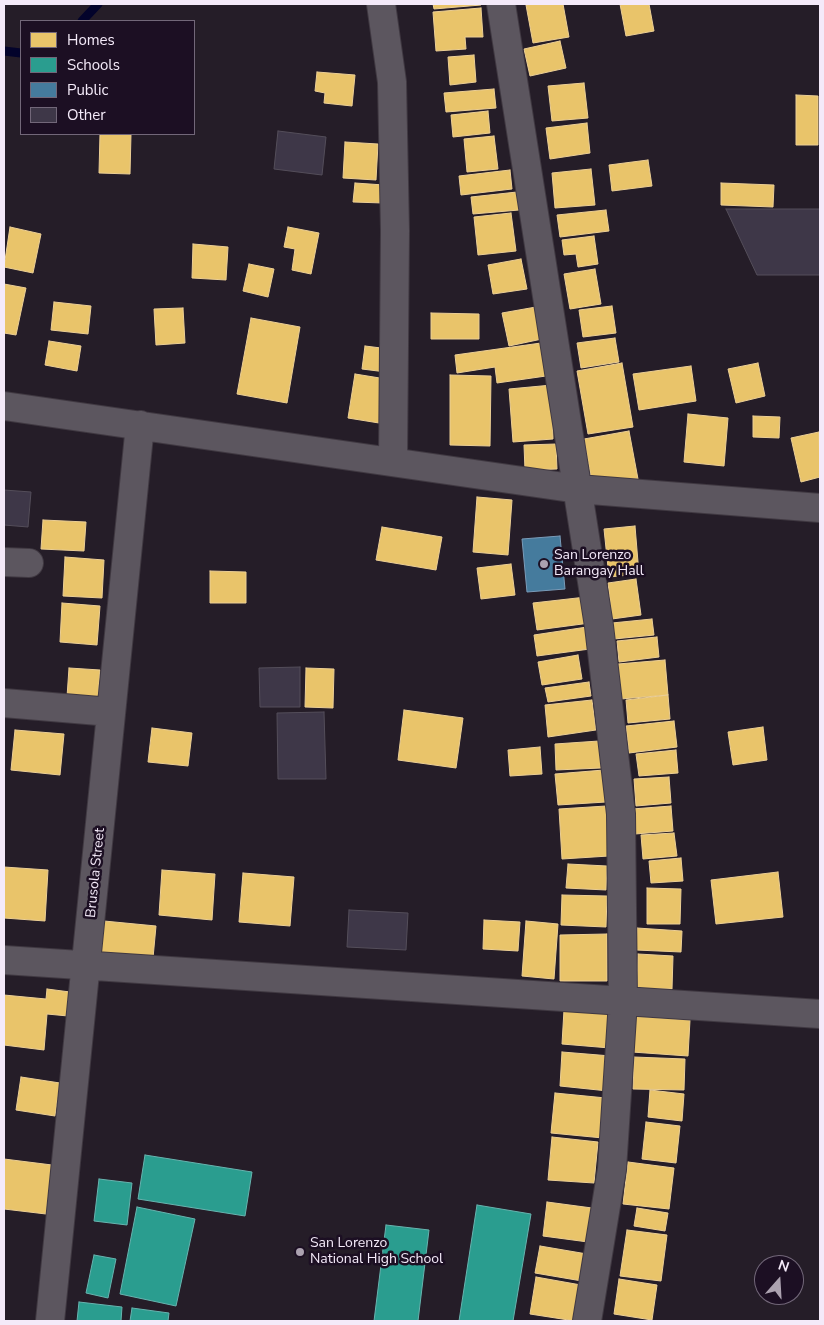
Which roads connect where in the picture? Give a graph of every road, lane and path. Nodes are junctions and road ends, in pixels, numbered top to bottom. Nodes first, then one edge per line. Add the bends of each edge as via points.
1 (381, 4) edge
2 (500, 4) edge
3 (4, 406) edge
4 (140, 425) junction
5 (393, 462) junction
6 (578, 489) junction
7 (820, 508) edge
8 (4, 704) edge
9 (111, 712) junction
10 (4, 960) edge
11 (87, 966) junction
12 (623, 1001) junction
13 (820, 1014) edge
14 (50, 1321) edge
15 (587, 1321) edge

1 - 5 street via 392,82 395,231
2 - 6 street
3 - 4 street
4 - 5 street
4 - 9 street, Brusola Street
5 - 6 street
6 - 7 street
6 - 12 street via 599,626 621,814
8 - 9 street
9 - 11 street, Brusola Street
10 - 11 street
11 - 12 street
11 - 14 street, Brusola Street
12 - 13 street
12 - 15 street via 612,1169

